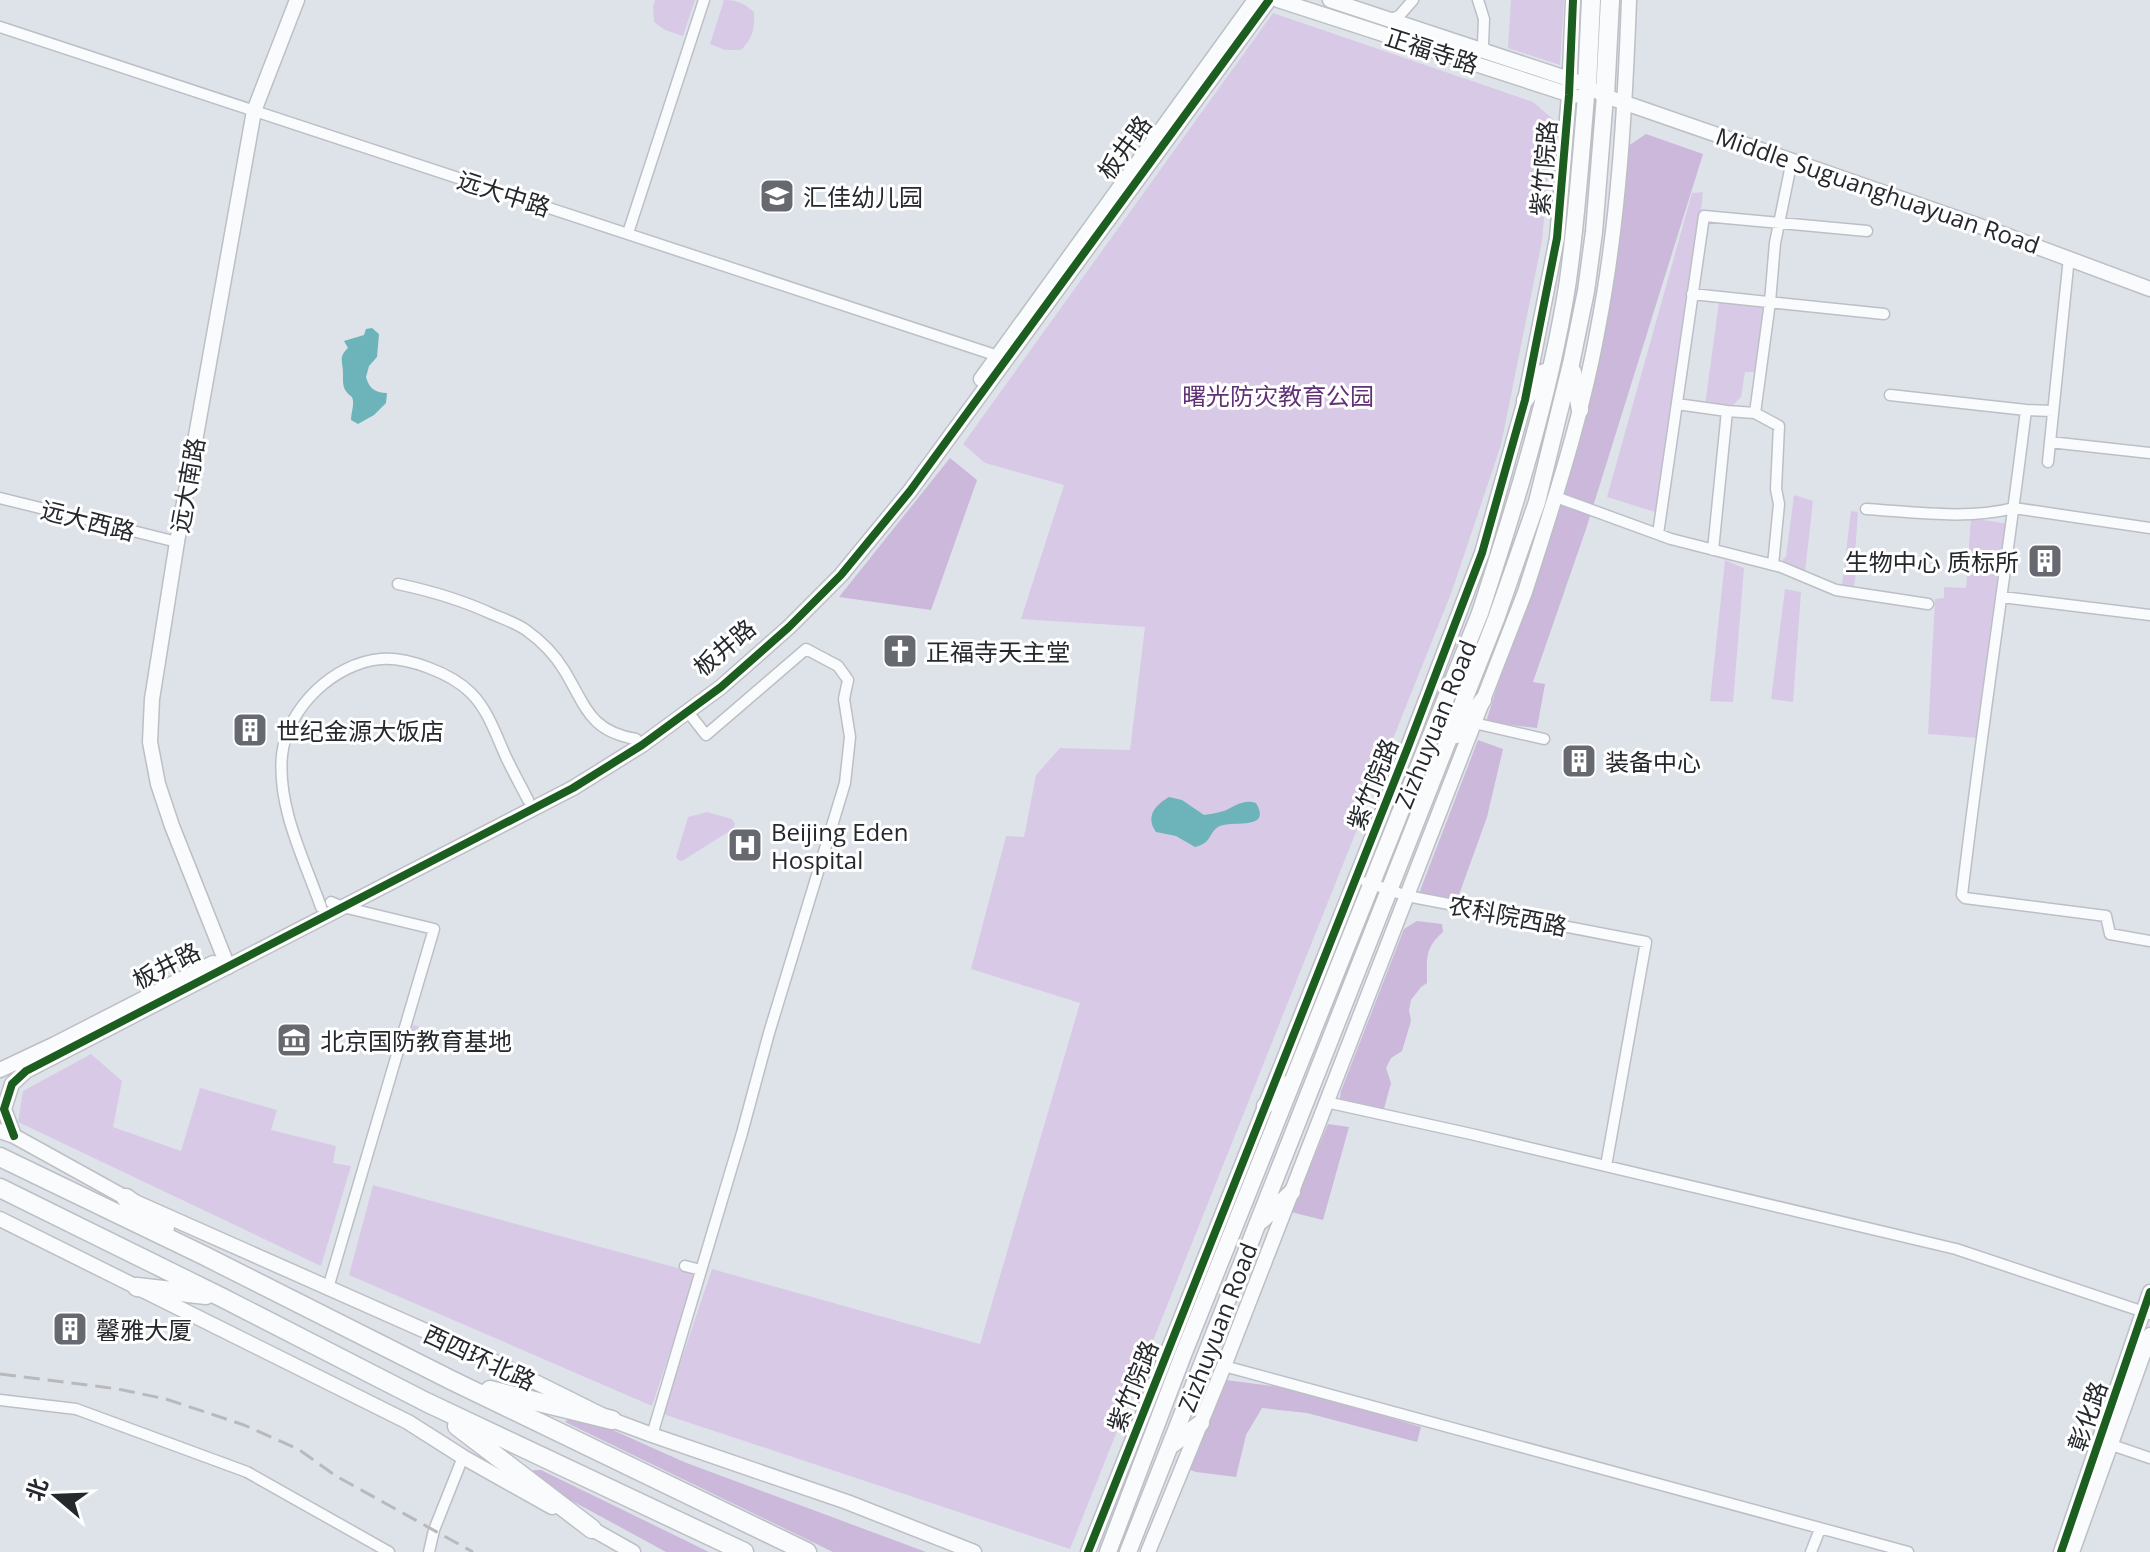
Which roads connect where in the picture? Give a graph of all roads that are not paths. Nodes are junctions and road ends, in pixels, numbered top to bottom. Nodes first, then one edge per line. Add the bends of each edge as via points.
1 (297, 0) edge
2 (704, 0) edge
3 (1255, 0) edge
4 (1269, 0) edge
5 (1278, 0) edge
6 (1330, 0) edge
7 (1413, 0) edge
8 (1478, 0) edge
9 (1573, 0) edge
10 (1591, 0) edge
11 (1610, 0) edge
12 (1629, 0) edge
13 (1389, 20) junction
14 (0, 27) edge
15 (1485, 51) junction
16 (1578, 90) junction
17 (1605, 96) junction
18 (1625, 102) junction
19 (254, 111) junction
20 (1792, 160) junction
21 (1780, 222) junction
22 (1867, 231) dead end
23 (628, 233) junction
24 (2069, 257) junction
25 (2150, 289) edge
26 (1692, 294) junction
27 (1770, 302) junction
28 (1884, 314) dead end
29 (1002, 358) junction
30 (1552, 361) junction
31 (1571, 364) junction
32 (1890, 395) dead end
33 (1525, 400) junction
34 (1677, 404) junction
35 (1580, 410) junction
36 (2026, 410) junction
37 (1727, 411) junction
38 (2053, 411) junction
39 (1755, 413) junction
40 (2050, 442) junction
41 (2150, 453) edge
42 (2048, 462) dead end
43 (1556, 497) junction
44 (0, 498) edge
45 (2014, 508) junction
46 (1866, 509) dead end
47 (2150, 528) edge
48 (1658, 534) junction
49 (177, 542) junction
50 (1713, 550) junction
51 (1773, 565) junction
52 (398, 584) dead end
53 (2002, 597) junction
54 (1928, 604) dead end
55 (2150, 615) edge
56 (1483, 700) junction
57 (688, 712) junction
58 (1474, 723) junction
59 (636, 739) junction
60 (1544, 739) dead end
61 (1443, 752) junction
62 (528, 800) junction
63 (1364, 881) junction
64 (1388, 889) junction
65 (1407, 896) junction
66 (332, 906) junction
67 (2150, 941) edge
68 (226, 962) junction
69 (0, 1070) edge
70 (1294, 1080) junction
71 (1326, 1102) junction
72 (1265, 1106) junction
73 (7, 1134) edge
74 (0, 1157) edge
75 (1606, 1166) junction
76 (0, 1188) edge
77 (1292, 1192) junction
78 (126, 1198) junction
79 (1, 1224) edge
80 (1257, 1225) junction
81 (203, 1255) junction
82 (685, 1266) dead end
83 (701, 1270) junction
84 (137, 1287) junction
85 (328, 1288) junction
86 (2150, 1292) edge
87 (221, 1297) junction
88 (2147, 1313) edge
89 (2150, 1335) edge
90 (1224, 1366) junction
91 (453, 1381) junction
92 (0, 1400) edge
93 (426, 1402) junction
94 (612, 1420) junction
95 (1201, 1423) junction
96 (652, 1435) junction
97 (2104, 1443) junction
98 (1171, 1445) junction
99 (463, 1457) junction
100 (2150, 1458) edge
101 (592, 1529) junction
102 (1820, 1529) junction
103 (389, 1552) edge
104 (429, 1552) edge
105 (633, 1552) edge
106 (744, 1552) edge
107 (807, 1552) edge
108 (974, 1552) edge
109 (1088, 1552) edge
110 (1108, 1552) edge
111 (1128, 1552) edge
112 (1148, 1552) edge
113 (1811, 1552) edge
114 (1908, 1552) edge
115 (2061, 1552) edge
116 (2072, 1552) edge

1 - 19 street, 远大南路
2 - 23 street
3 - 29 street, 板井路
4 - 29 street
5 - 16 street, 正福寺路
6 - 13 street
7 - 13 street
8 - 15 street
9 - 16 street, 紫竹院路
10 - 16 highway, Zizhuyuan Road
11 - 17 highway, Zizhuyuan Road
12 - 18 street
13 - 15 street
14 - 19 street, 远大中路
15 - 16 street
16 - 17 street, Middle Suguanghuayuan Road
16 - 30 main road, Zizhuyuan Road via 1567,287
16 - 33 street, 紫竹院路 via 1557,238
17 - 18 street, Middle Suguanghuayuan Road
17 - 31 main road, Zizhuyuan Road via 1594,232
18 - 20 street, Middle Suguanghuayuan Road
18 - 35 street via 1610,250
19 - 23 street, 远大中路
19 - 49 street, 远大南路
20 - 21 street
20 - 24 street, Middle Suguanghuayuan Road
21 - 22 street
21 - 26 street via 1704,216
21 - 27 street
23 - 29 street, 远大中路
24 - 25 street, Middle Suguanghuayuan Road
24 - 38 street
26 - 27 street
26 - 34 street
27 - 28 street
27 - 39 street
29 - 57 street via 910,491 841,575 789,627
29 - 59 street, 板井路 via 835,569 716,682
30 - 33 main road
30 - 63 main road, Zizhuyuan Road via 1518,497 1480,613
31 - 35 main road
31 - 61 main road, Zizhuyuan Road via 1537,502
32 - 36 street
33 - 63 street, 紫竹院路 via 1482,553
34 - 37 street
34 - 48 street
35 - 43 street
36 - 38 street
36 - 45 street
37 - 39 street
37 - 50 street
38 - 40 street
39 - 51 street via 1779,426
40 - 41 street
40 - 42 street
43 - 48 street
43 - 56 street
44 - 49 street, 远大西路
45 - 46 street via 1941,514
45 - 47 street
45 - 53 street
48 - 50 street
49 - 68 street, 远大南路 via 153,687 150,742 172,826
50 - 51 street
51 - 54 street via 1836,590
52 - 59 street via 475,606 525,630 563,668 586,712 606,729
53 - 55 street
53 - 67 street via 1962,895 2106,916 2110,934
56 - 58 street
56 - 61 main road
57 - 66 street via 573,788
57 - 83 street via 706,735 806,649 838,666 848,680 845,783
58 - 60 street
58 - 65 street
59 - 62 street, 板井路
61 - 64 main road, Zizhuyuan Road
62 - 66 street, 板井路
62 - 66 street via 482,707 452,679 425,666 382,659 339,673 304,702 282,754 290,821
63 - 64 street, 农科院西路
63 - 70 main road, Zizhuyuan Road
63 - 72 street, 紫竹院路
64 - 65 street, 农科院西路
64 - 80 main road, Zizhuyuan Road
65 - 71 street
65 - 75 street, 农科院西路 via 1646,942
66 - 68 street
66 - 68 street, 板井路
66 - 85 street via 434,929
68 - 69 street, 板井路
68 - 73 street via 26,1071 12,1084 4,1109
70 - 72 main road
70 - 110 main road, Zizhuyuan Road
71 - 75 street
71 - 77 street
72 - 109 street, 紫竹院路
73 - 78 street, 西四环北路
74 - 81 highway, 西四环北路
75 - 88 street via 1956,1249
76 - 87 highway
77 - 80 main road
77 - 90 street
78 - 81 highway
78 - 85 street, 西四环北路
79 - 84 street
80 - 98 main road, Zizhuyuan Road
81 - 91 highway, 西四环北路
82 - 83 street
83 - 96 street
84 - 87 highway
84 - 99 street via 408,1422
85 - 94 street, 西四环北路
86 - 88 street, 彰化路
87 - 93 highway
88 - 97 street, 彰化路
89 - 97 street, 彰化路
90 - 95 street
90 - 102 street
91 - 94 highway
91 - 107 highway, 西四环北路
92 - 103 street via 76,1409 247,1472
93 - 101 highway
93 - 106 highway
94 - 96 street, 西四环北路
95 - 98 main road
95 - 112 street
96 - 108 street, 西四环北路
97 - 100 street
97 - 115 street, 彰化路
97 - 116 street, 彰化路
98 - 111 main road, Zizhuyuan Road
99 - 101 street
99 - 104 street
101 - 105 street
102 - 113 street
102 - 114 street

